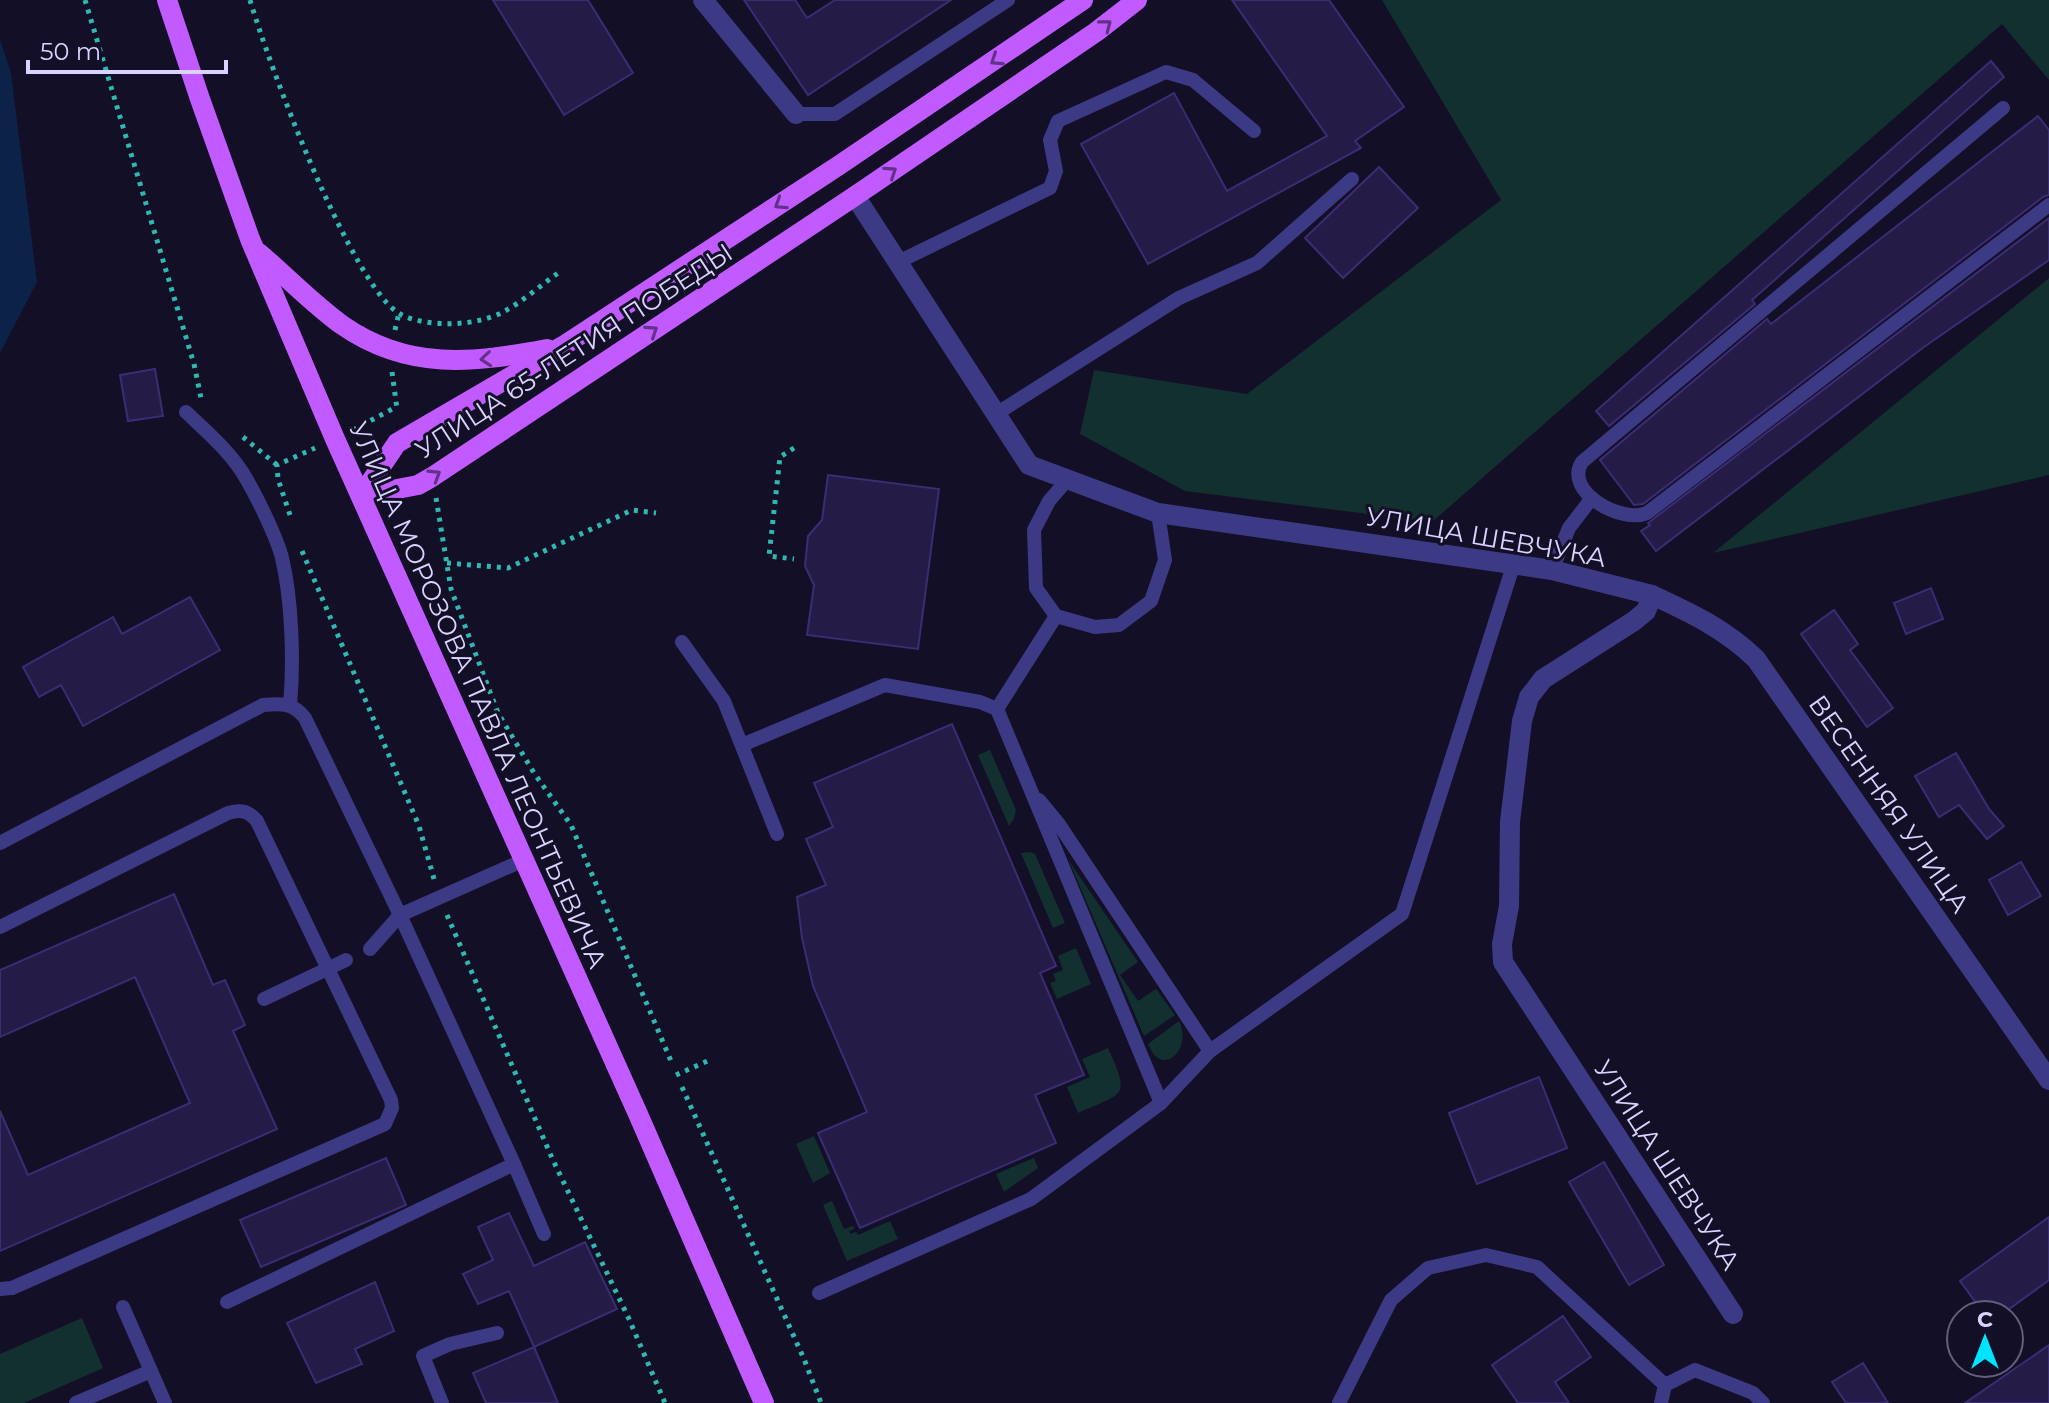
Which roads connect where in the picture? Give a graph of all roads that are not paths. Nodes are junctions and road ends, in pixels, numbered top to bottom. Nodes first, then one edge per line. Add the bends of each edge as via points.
1 (167, 0) edge
2 (703, 0) edge
3 (1008, 0) edge
4 (1083, 0) edge
5 (1137, 0) edge
6 (2003, 108) dead end
7 (796, 114) joint
8 (1254, 131) dead end
9 (1352, 179) dead end
10 (855, 196) junction
11 (2049, 205) edge
12 (256, 250) junction
13 (896, 263) junction
14 (563, 346) junction
15 (186, 412) dead end
16 (996, 414) junction
17 (1068, 479) junction
18 (361, 496) junction
19 (1592, 498) junction
20 (1158, 513) junction
21 (1514, 563) junction
22 (1552, 570) junction
23 (1652, 595) junction
24 (1056, 616) junction
25 (682, 642) dead end
26 (290, 705) junction
27 (997, 709) junction
28 (742, 745) junction
29 (1028, 787) junction
30 (777, 834) dead end
31 (0, 843) edge
32 (524, 860) junction
33 (400, 915) junction
34 (0, 927) edge
35 (370, 949) dead end
36 (346, 960) dead end
37 (327, 969) junction
38 (264, 999) dead end
39 (1210, 1051) junction
40 (2049, 1080) edge
41 (1161, 1103) junction
42 (514, 1164) junction
43 (544, 1234) dead end
44 (0, 1289) edge
45 (819, 1293) dead end
46 (227, 1302) dead end
47 (123, 1307) dead end
48 (1733, 1314) dead end
49 (497, 1333) dead end
50 (151, 1371) junction
51 (1665, 1385) junction
52 (76, 1403) edge
53 (165, 1403) edge
54 (442, 1403) edge
55 (764, 1403) edge
56 (1339, 1403) edge
57 (1661, 1403) edge
58 (1763, 1403) edge

1 - 12 main road, УЛИЦА МОРОЗОВА ПАВЛА ЛЕОНТЬЕВИЧА
2 - 7 street
3 - 7 lane via 835,114
4 -> 14 main road, УЛИЦА 65-ЛЕТИЯ ПОБЕДЫ
10 -> 5 main road, УЛИЦА 65-ЛЕТИЯ ПОБЕДЫ
6 - 19 lane via 1582,462 1576,478
8 - 13 lane via 1193,80 1166,72 1058,121 1050,140 1056,171 1050,188
9 - 16 lane via 1257,263 1179,298
10 - 13 street, УЛИЦА ШЕВЧУКА
18 -> 10 main road, УЛИЦА 65-ЛЕТИЯ ПОБЕДЫ via 418,485 432,477
11 - 19 lane via 1647,513 1623,514
14 -> 12 main road via 466,361 411,357 342,324
12 - 18 main road, УЛИЦА МОРОЗОВА ПАВЛА ЛЕОНТЬЕВИЧА
13 - 16 street, УЛИЦА ШЕВЧУКА
14 - 18 main road, УЛИЦА 65-ЛЕТИЯ ПОБЕДЫ via 397,443
15 - 26 lane via 219,442 247,480 281,555 292,664
16 - 17 street, УЛИЦА ШЕВЧУКА via 1029,465
17 - 20 street, УЛИЦА ШЕВЧУКА
17 - 24 lane via 1034,530 1036,588
18 - 32 main road, УЛИЦА МОРОЗОВА ПАВЛА ЛЕОНТЬЕВИЧА
19 - 22 lane via 1569,528
20 - 21 street, УЛИЦА ШЕВЧУКА
20 - 24 lane via 1165,560 1151,601 1119,625 1095,627
21 - 22 street, УЛИЦА ШЕВЧУКА
21 - 39 lane via 1402,914
22 - 23 street, УЛИЦА ШЕВЧУКА
23 - 40 street, ВЕСЕННЯЯ УЛИЦА via 1702,618 1756,659
23 - 48 street, УЛИЦА ШЕВЧУКА via 1646,611 1634,621 1543,679 1529,697 1510,822 1503,962
24 - 27 lane
25 - 28 lane via 724,701
26 - 31 lane via 263,705
26 - 33 lane via 305,718
27 - 28 lane via 885,685
27 - 29 lane
28 - 30 lane
29 - 39 lane via 1058,823
29 - 41 lane
32 - 33 lane
32 - 55 main road, УЛИЦА МОРОЗОВА ПАВЛА ЛЕОНТЬЕВИЧА
33 - 35 lane
33 - 42 lane
34 - 37 lane via 240,810 257,821
36 - 37 lane
37 - 38 lane
37 - 44 lane via 391,1100 385,1124
39 - 41 lane
41 - 45 lane via 1031,1199
42 - 43 lane
42 - 46 lane
47 - 50 lane
49 - 54 lane via 423,1356
50 - 52 lane
50 - 53 lane
51 - 56 lane via 1537,1267 1486,1255 1428,1268 1391,1300
51 - 57 lane
51 - 58 lane via 1695,1370 1753,1393

